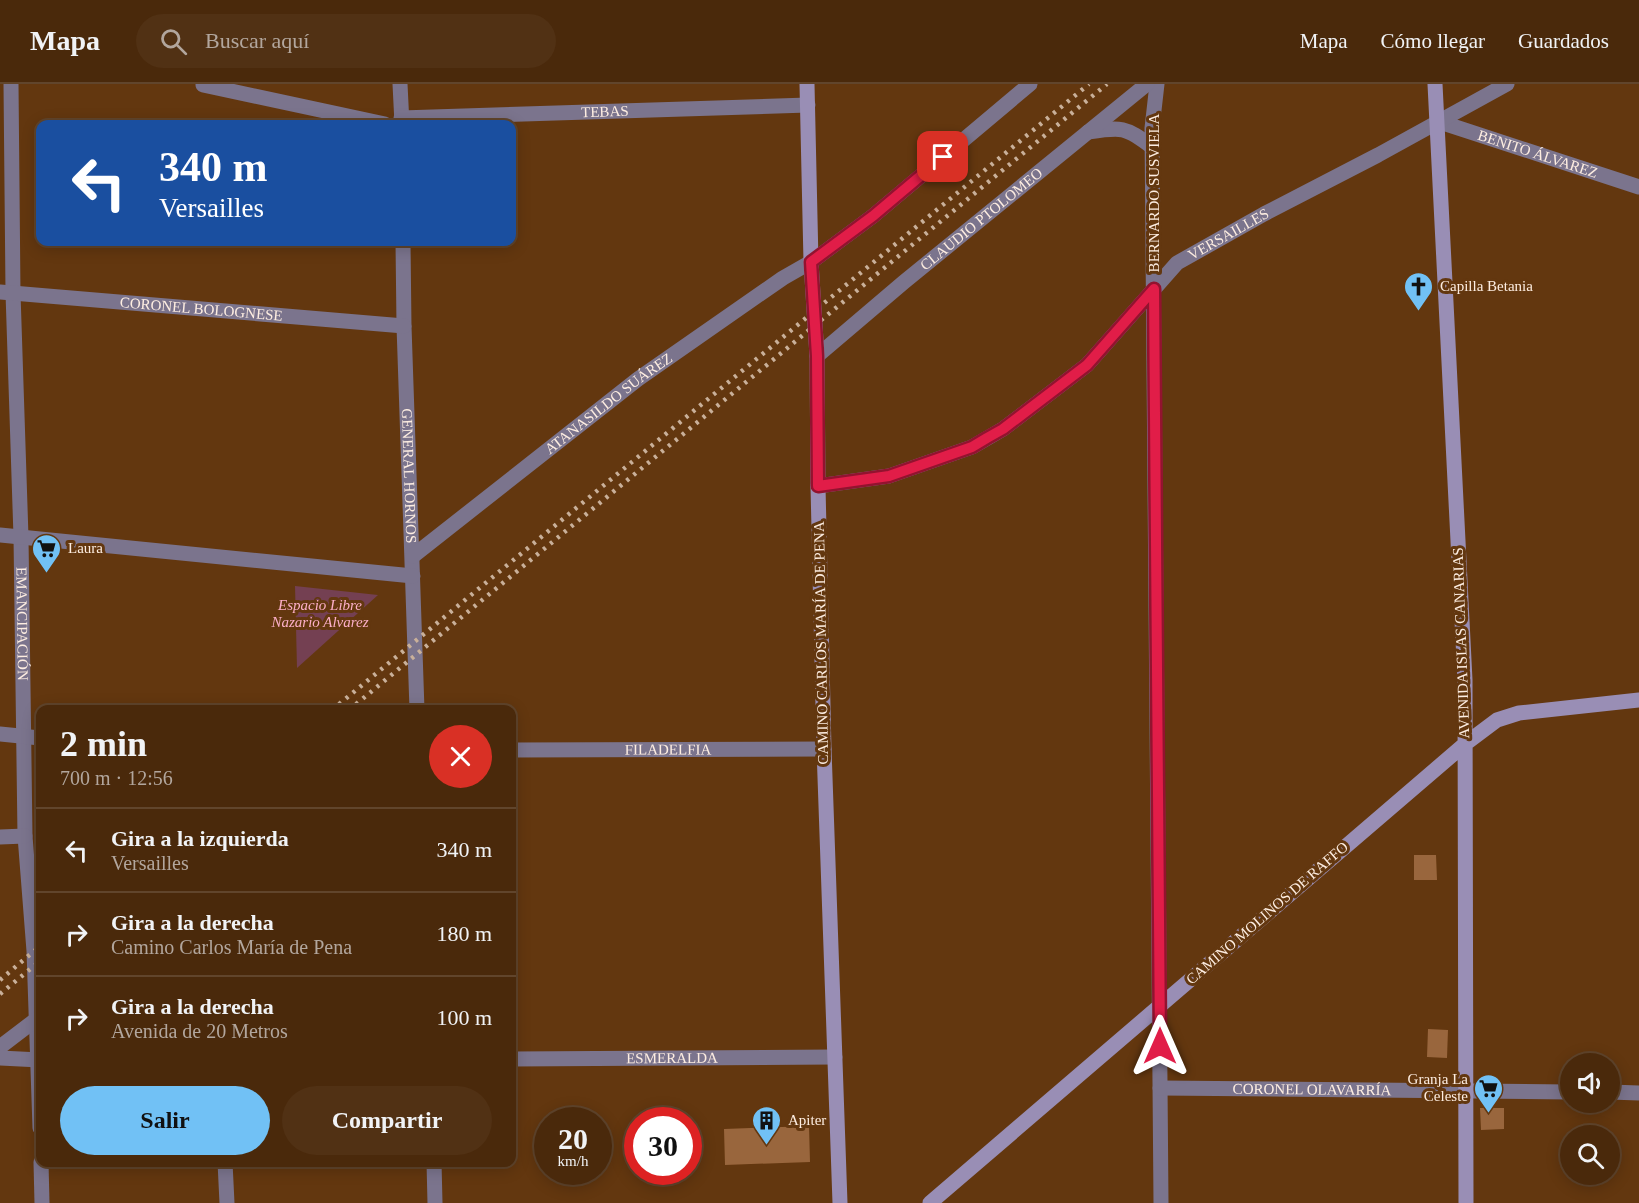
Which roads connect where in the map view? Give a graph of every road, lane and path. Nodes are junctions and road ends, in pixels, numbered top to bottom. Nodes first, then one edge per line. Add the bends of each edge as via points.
1 (11, 84) edge
2 (400, 84) edge
3 (807, 84) edge
4 (1030, 84) edge
5 (1147, 84) edge
6 (1157, 84) edge
7 (1435, 84) edge
8 (1508, 84) edge
9 (203, 85) edge
10 (808, 105) junction
11 (366, 120) edge
12 (401, 120) edge
13 (426, 120) edge
14 (1437, 122) junction
15 (1088, 132) junction
16 (1152, 147) junction
17 (1639, 187) edge
18 (403, 246) edge
19 (811, 262) junction
20 (1154, 289) junction
21 (6, 293) edge
22 (404, 326) junction
23 (817, 356) junction
24 (818, 486) junction
25 (0, 535) edge
26 (21, 537) junction
27 (413, 556) junction
28 (413, 576) junction
29 (1639, 700) edge
30 (417, 705) edge
31 (0, 734) edge
32 (24, 737) junction
33 (36, 738) edge
34 (1465, 744) junction
35 (824, 749) junction
36 (516, 750) edge
37 (25, 836) junction
38 (0, 837) edge
39 (36, 990) edge
40 (1159, 1005) junction
41 (36, 1020) edge
42 (0, 1047) edge
43 (835, 1057) junction
44 (0, 1058) edge
45 (516, 1059) edge
46 (36, 1060) edge
47 (1160, 1088) junction
48 (1466, 1091) junction
49 (1560, 1092) edge
50 (1620, 1092) edge
51 (1639, 1093) edge
52 (41, 1167) edge
53 (225, 1167) edge
54 (434, 1167) edge
55 (42, 1203) edge
56 (227, 1203) edge
57 (435, 1203) edge
58 (840, 1203) edge
59 (930, 1203) edge
60 (1161, 1203) edge
61 (1466, 1203) edge

1 - 21 street, EMANCIPACIÓN
2 - 12 street
3 - 10 street, CAMINO CARLOS MARÍA DE PENA
4 - 19 street, ATANASILDO SUÁREZ via 873,216
5 - 15 street, CLAUDIO PTOLOMEO
6 - 16 street, BERNARDO SUSVIELA
7 - 14 street, AVENIDA ISLAS CANARIAS
8 - 14 street, VERSAILLES
9 - 11 street
10 - 13 street, TEBAS
10 - 19 street, CAMINO CARLOS MARÍA DE PENA
14 - 17 street, BENITO ÁLVAREZ
14 - 20 street, VERSAILLES via 1178,263
14 - 34 street, AVENIDA ISLAS CANARIAS
15 - 16 street via 1116,128 1133,132
15 - 23 street, CLAUDIO PTOLOMEO
16 - 20 street, BERNARDO SUSVIELA
18 - 22 street, GENERAL HORNOS
19 - 23 street, CAMINO CARLOS MARÍA DE PENA
19 - 27 street, ATANASILDO SUÁREZ via 638,379
20 - 24 street, VERSAILLES via 1087,365 995,434 972,447 889,476
20 - 40 street, BERNARDO SUSVIELA
21 - 22 street, CORONEL BOLOGNESE
21 - 26 street, EMANCIPACIÓN
22 - 27 street, GENERAL HORNOS
23 - 24 street, CAMINO CARLOS MARÍA DE PENA
24 - 35 street, CAMINO CARLOS MARÍA DE PENA
25 - 26 street
26 - 28 street
26 - 32 street, EMANCIPACIÓN
27 - 28 street, GENERAL HORNOS
28 - 30 street, GENERAL HORNOS
29 - 34 street, CAMINO MOLINOS DE RAFFO via 1519,713 1497,720
31 - 32 street
32 - 33 street
32 - 37 street, EMANCIPACIÓN
34 - 40 street, CAMINO MOLINOS DE RAFFO
34 - 48 street, AVENIDA ISLAS CANARIAS
35 - 36 street, FILADELFIA
35 - 43 street, CAMINO CARLOS MARÍA DE PENA
37 - 38 street
37 - 39 street, EMANCIPACIÓN
40 - 47 street, BERNARDO SUSVIELA
40 - 59 street, CAMINO MOLINOS DE RAFFO
41 - 42 street
43 - 45 street, ESMERALDA
43 - 58 street, CAMINO CARLOS MARÍA DE PENA
44 - 46 street
47 - 48 street, CORONEL OLAVARRÍA
47 - 60 street, BERNARDO SUSVIELA
48 - 49 street, CORONEL OLAVARRÍA
48 - 61 street, AVENIDA ISLAS CANARIAS
50 - 51 street
52 - 55 street
53 - 56 street
54 - 57 street

